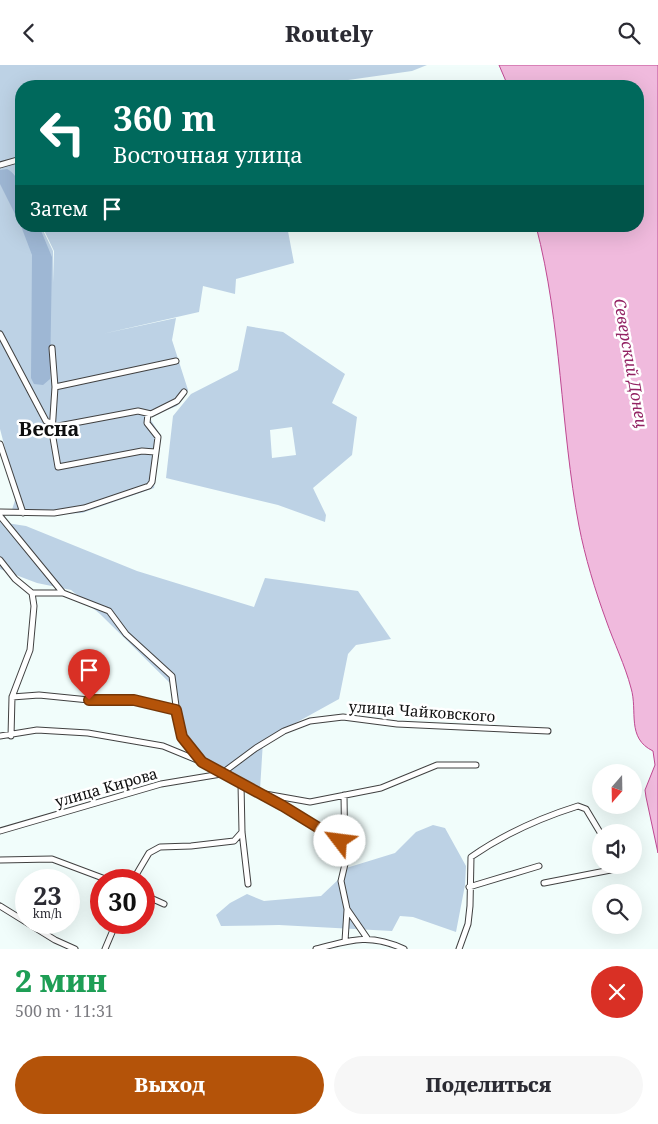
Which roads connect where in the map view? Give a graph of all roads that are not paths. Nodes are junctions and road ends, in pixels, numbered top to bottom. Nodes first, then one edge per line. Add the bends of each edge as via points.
1 (15, 161) edge
2 (0, 165) edge
3 (0, 334) edge
4 (52, 348) dead end
5 (176, 361) dead end
6 (54, 387) junction
7 (184, 391) dead end
8 (148, 414) junction
9 (52, 425) junction
10 (0, 444) edge
11 (155, 452) junction
12 (0, 512) edge
13 (23, 513) junction
14 (0, 516) edge
15 (0, 559) edge
16 (32, 593) junction
17 (63, 593) junction
18 (12, 697) junction
19 (176, 710) junction
20 (548, 731) dead end
21 (11, 735) junction
22 (0, 736) edge
23 (202, 762) junction
24 (476, 765) dead end
25 (221, 774) junction
26 (241, 784) junction
27 (260, 793) junction
28 (344, 795) junction
29 (594, 824) edge
30 (0, 831) edge
31 (242, 832) junction
32 (344, 846) junction
33 (0, 860) edge
34 (539, 866) dead end
35 (139, 869) edge
36 (592, 872) edge
37 (90, 873) edge
38 (544, 883) dead end
39 (248, 884) dead end
40 (469, 887) junction
41 (155, 899) edge
42 (164, 903) dead end
43 (0, 906) edge
44 (347, 909) junction
45 (111, 934) edge
46 (367, 938) junction
47 (345, 941) junction
48 (336, 946) edge
49 (75, 949) edge
50 (105, 949) edge
51 (316, 949) edge
52 (404, 949) edge
53 (459, 949) edge

1 - 2 street
3 - 9 street via 46,421
4 - 6 street
5 - 6 street
6 - 9 street
7 - 8 street via 177,401
8 - 9 street via 138,411
8 - 11 street via 147,423 158,437
9 - 11 street via 58,467 142,451
10 - 13 street
11 - 13 street via 152,483 145,488 84,509
12 - 13 street
14 - 17 street
15 - 16 street via 15,579
16 - 17 street
16 - 18 street via 30,650
17 - 19 street via 109,611 126,634 167,670 172,676
18 - 19 street via 39,695 134,700
18 - 21 street
19 - 23 street via 182,737
20 - 25 street, улица Чайковского via 397,724 359,718 310,721 284,731
21 - 22 street
21 - 23 street via 37,730 88,733 164,746
23 - 25 street
24 - 28 street via 437,765 381,788
25 - 26 street
25 - 30 street, улица Кирова via 161,784
26 - 27 street
26 - 31 street
27 - 28 street via 310,802
27 - 32 street
28 - 32 street
29 - 40 street via 583,807 578,806 540,818 502,837 471,857
31 - 35 street via 234,841 160,847 148,853
31 - 39 street
32 - 44 street via 341,881
33 - 37 street via 52,859
34 - 40 street
36 - 38 street
40 - 53 street via 469,915
41 - 42 street
43 - 49 street
44 - 46 street
44 - 47 street
45 - 50 street
46 - 47 street
46 - 52 street
47 - 48 street
48 - 51 street

